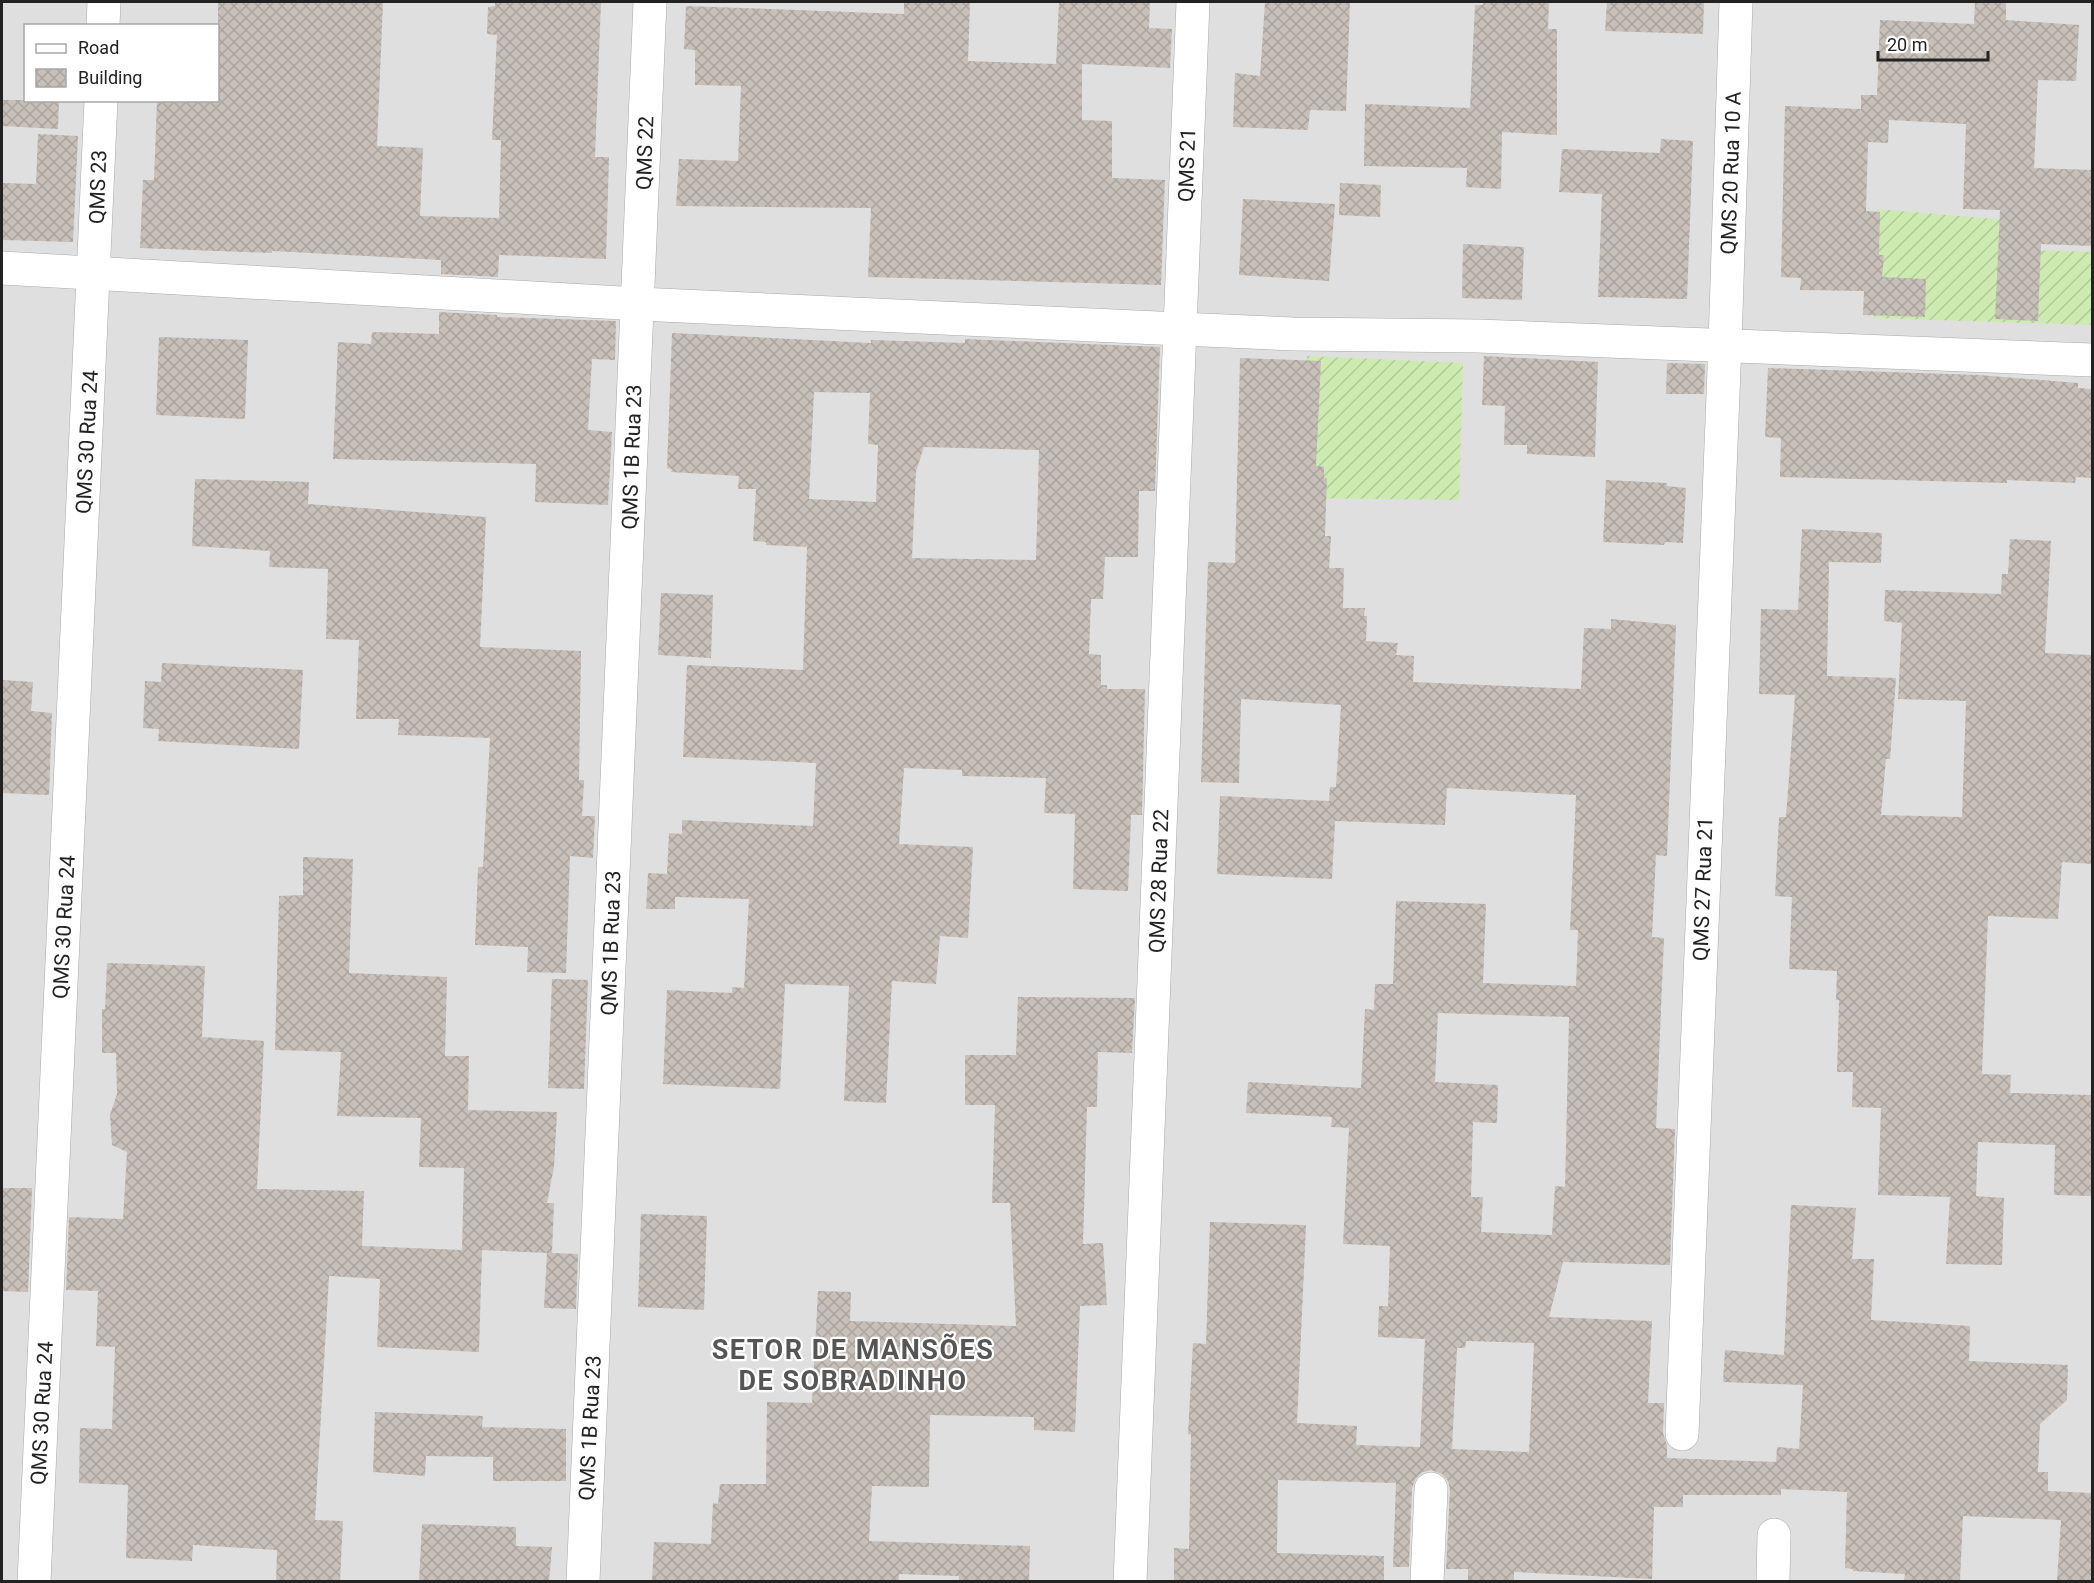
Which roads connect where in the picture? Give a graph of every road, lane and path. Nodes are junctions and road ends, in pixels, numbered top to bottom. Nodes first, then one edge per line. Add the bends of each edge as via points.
1 (104, 2) edge
2 (650, 2) edge
3 (1193, 2) edge
4 (1736, 2) edge
5 (103, 24) edge
6 (101, 102) edge
7 (2, 268) edge
8 (95, 273) junction
9 (639, 304) junction
10 (1180, 329) junction
11 (1725, 344) junction
12 (2092, 360) edge
13 (1682, 1434) dead end
14 (1431, 1489) dead end
15 (1774, 1535) dead end
16 (34, 1581) edge
17 (583, 1581) edge
18 (1130, 1581) edge
19 (1427, 1581) edge
20 (1773, 1581) edge

1 - 5 street
2 - 9 street, QMS 22
3 - 10 street, QMS 21
4 - 11 street, QMS 20 Rua 10 A
6 - 8 street, QMS 23
7 - 8 street
8 - 9 street
8 - 16 street, QMS 30 Rua 24
9 - 10 street
9 - 17 street, QMS 1B Rua 23
10 - 11 street
10 - 18 street, QMS 28 Rua 22
11 - 12 street
11 - 13 street, QMS 27 Rua 21
14 - 19 street
15 - 20 street

